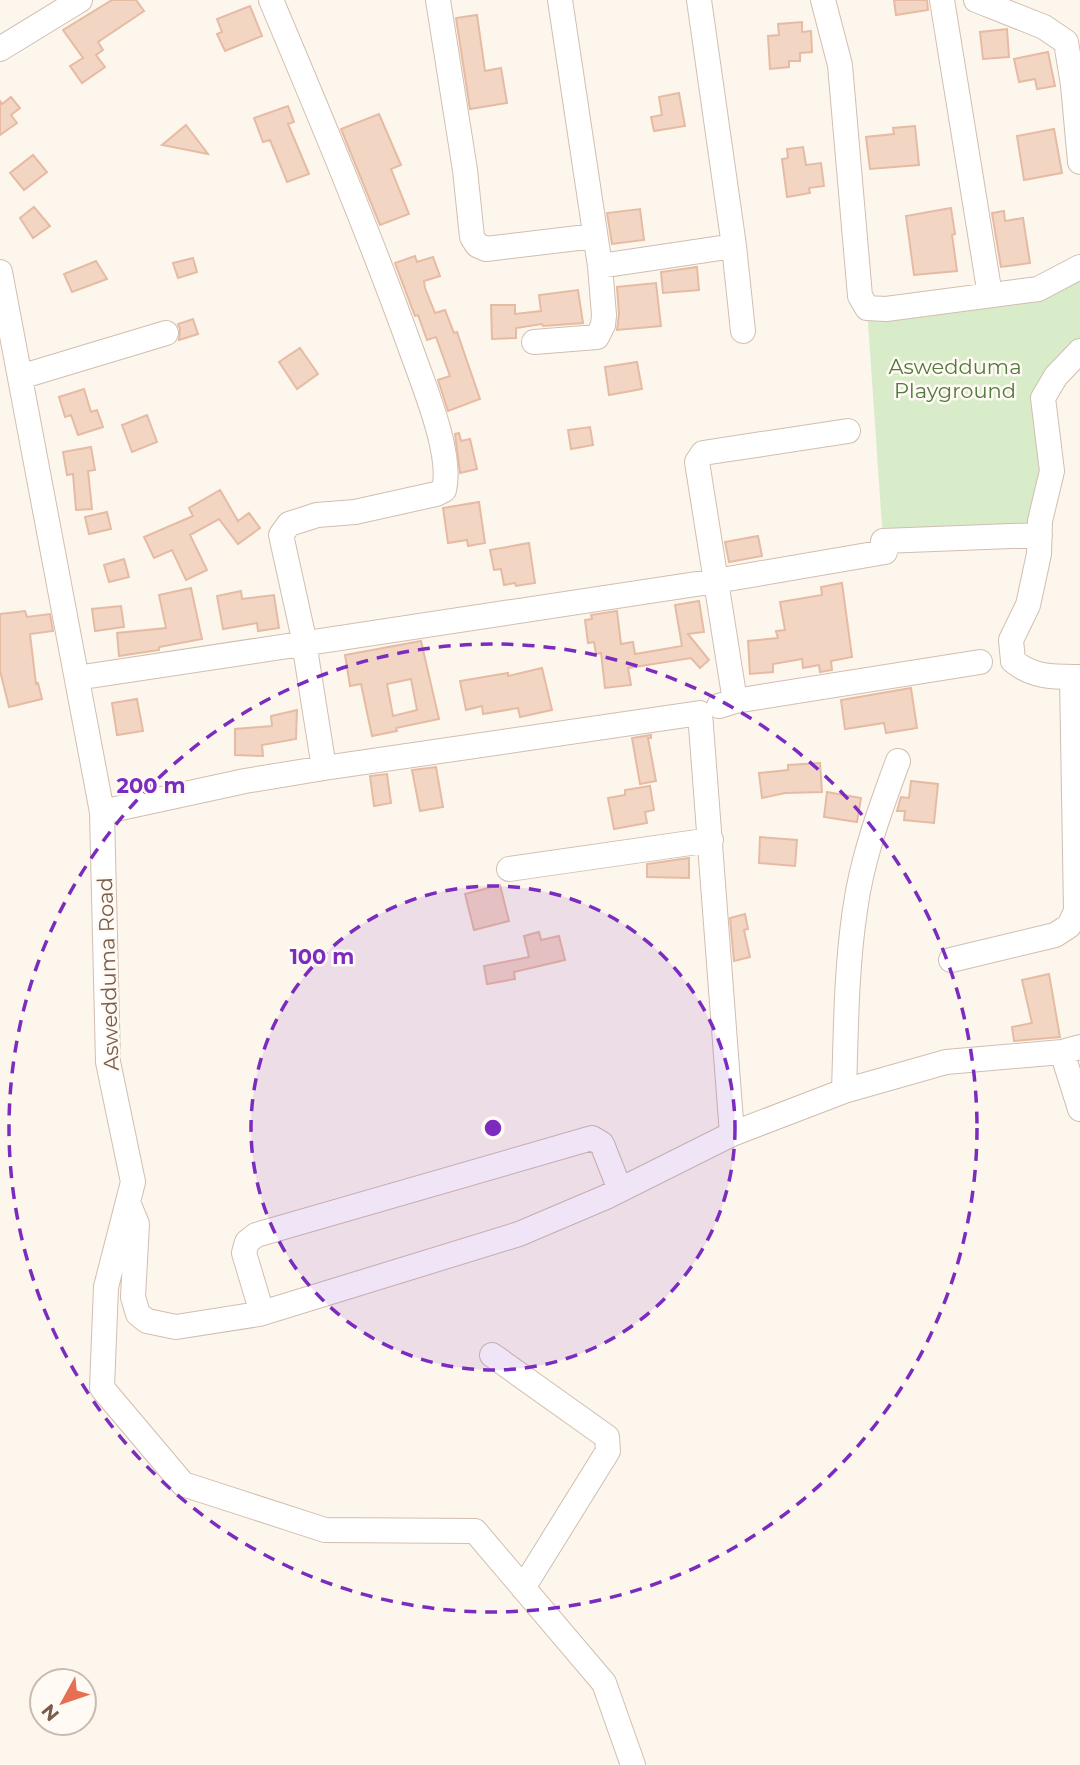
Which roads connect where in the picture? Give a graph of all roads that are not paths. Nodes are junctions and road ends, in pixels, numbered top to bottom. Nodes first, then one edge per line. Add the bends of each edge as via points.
1 (80, 0) edge
2 (271, 0) edge
3 (438, 0) edge
4 (560, 0) edge
5 (699, 0) edge
6 (823, 0) edge
7 (942, 0) edge
8 (976, 0) edge
9 (0, 49) edge
10 (1080, 162) edge
11 (595, 236) junction
12 (734, 246) junction
13 (600, 266) junction
14 (1080, 267) edge
15 (0, 272) edge
16 (990, 295) junction
17 (743, 331) dead end
18 (166, 333) dead end
19 (534, 342) dead end
20 (1080, 351) edge
21 (20, 377) junction
22 (848, 431) dead end
23 (1040, 535) junction
24 (716, 581) junction
25 (304, 645) junction
26 (981, 662) dead end
27 (83, 677) dead end
28 (1076, 677) edge
29 (735, 701) junction
30 (700, 713) junction
31 (898, 761) dead end
32 (324, 768) junction
33 (102, 812) junction
34 (711, 841) junction
35 (509, 869) dead end
36 (951, 960) dead end
37 (1071, 1050) edge
38 (844, 1091) junction
39 (1080, 1109) edge
40 (732, 1134) junction
41 (620, 1190) junction
42 (128, 1203) junction
43 (262, 1313) junction
44 (492, 1355) dead end
45 (523, 1588) junction
46 (633, 1765) edge

1 - 9 street
2 - 25 street via 382,269 429,402 447,476 444,490 436,494 355,512 317,514 289,524 281,535
3 - 11 street via 466,170 472,237 477,246 486,249
4 - 11 street
5 - 12 street
6 - 16 street via 840,65 860,296 867,308 886,309
7 - 16 street
8 - 10 street via 1044,27 1066,42
11 - 13 street
12 - 13 street
12 - 17 street
13 - 19 street via 604,315 597,337
14 - 16 street via 1038,289
15 - 21 street, Aswedduma Road
18 - 21 street
20 - 23 street via 1043,398 1052,471
21 - 33 street, Aswedduma Road
22 - 24 street via 703,453 697,462
23 - 24 street via 884,541 885,552
23 - 28 street via 1028,605 1011,640 1013,661 1043,677
24 - 25 street
24 - 29 street
25 - 27 street
25 - 32 street
26 - 29 street
28 - 36 street via 1076,911 1069,926 1055,935
29 - 30 street
30 - 32 street
30 - 34 street
31 - 38 street via 873,828 855,908
32 - 33 street
33 - 42 street, Aswedduma Road via 108,1062 133,1182
34 - 35 street
34 - 40 street
37 - 38 street via 946,1062
37 - 39 street
38 - 40 street
40 - 41 street
41 - 43 street via 519,1234
41 - 43 street via 602,1144 592,1138 256,1235 247,1242 244,1253
42 - 43 street via 137,1224 133,1297 138,1314 147,1321 176,1327
42 - 45 street, Aswedduma Road via 106,1287 102,1388 183,1484 325,1530 475,1531
44 - 45 street via 607,1437 607,1451
45 - 46 street, Aswedduma Road via 604,1683

